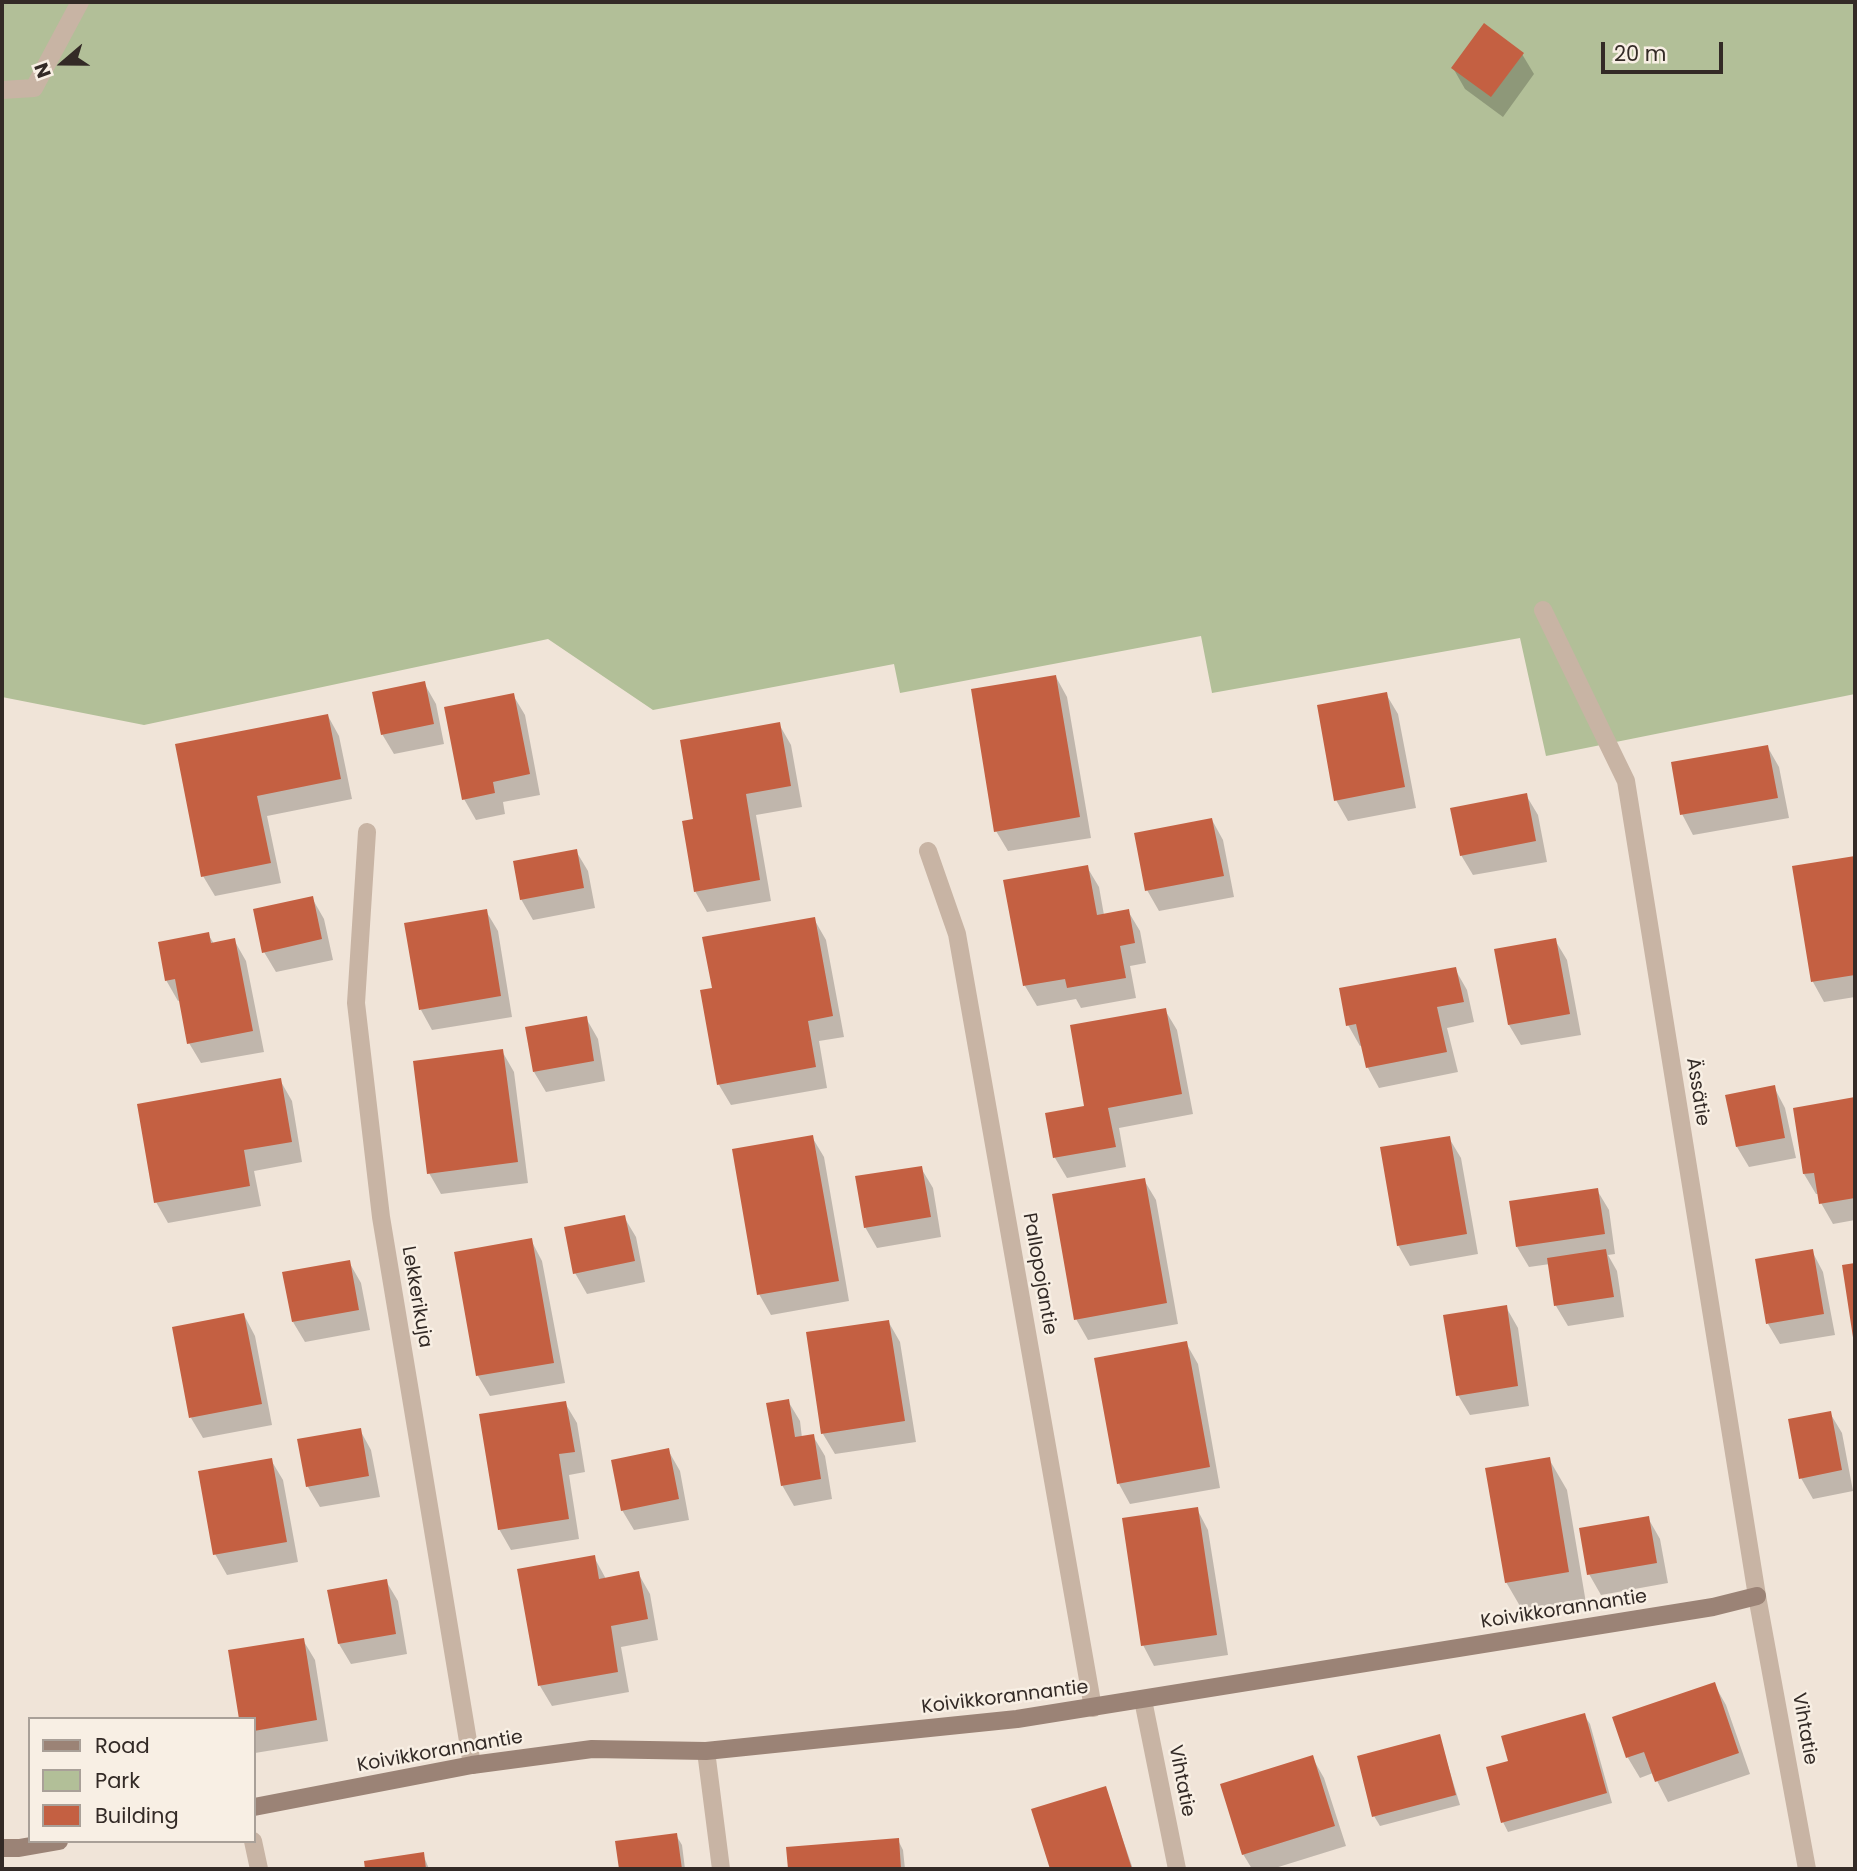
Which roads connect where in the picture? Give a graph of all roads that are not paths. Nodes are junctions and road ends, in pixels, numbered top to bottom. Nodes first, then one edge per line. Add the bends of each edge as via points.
1 (80, 2) edge
2 (2, 90) edge
3 (1543, 610) dead end
4 (367, 832) dead end
5 (928, 851) dead end
6 (1757, 1596) junction
7 (1143, 1700) junction
8 (1093, 1708) junction
9 (706, 1751) junction
10 (472, 1765) junction
11 (256, 1807) edge
12 (48, 1843) edge
13 (253, 1843) edge
14 (2, 1848) edge
15 (259, 1869) edge
16 (721, 1869) edge
17 (1177, 1869) edge
18 (1807, 1869) edge

1 - 2 street via 34,88
3 - 6 street, Ässätie via 1626,782
4 - 10 street, Lekkerikuja via 356,1003 381,1217
5 - 8 street, Pallopojantie via 957,934
6 - 7 street, Koivikkorannantie
6 - 18 street, Vihtatie
7 - 8 street, Koivikkorannantie
7 - 17 street, Vihtatie
8 - 9 street, Koivikkorannantie
9 - 10 street, Koivikkorannantie via 592,1749
9 - 16 street
10 - 11 street, Koivikkorannantie
12 - 14 street
13 - 15 street

